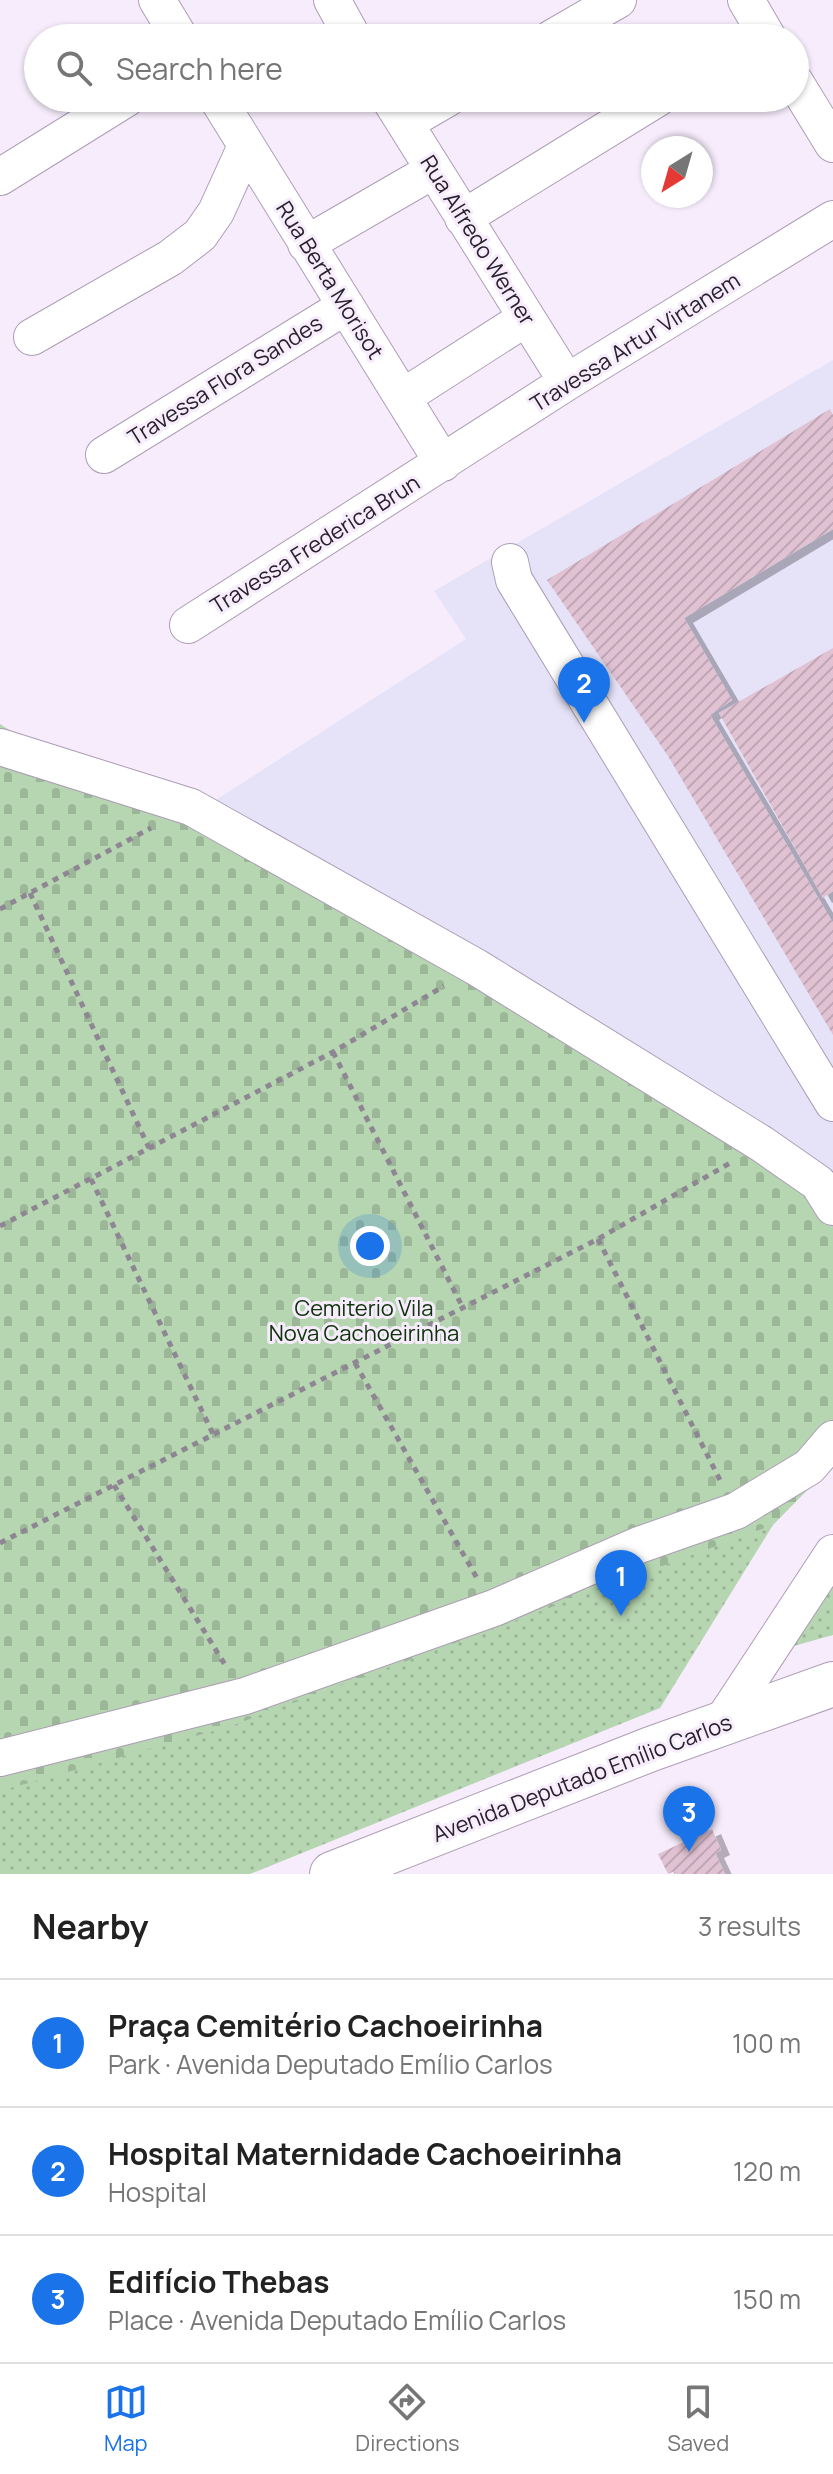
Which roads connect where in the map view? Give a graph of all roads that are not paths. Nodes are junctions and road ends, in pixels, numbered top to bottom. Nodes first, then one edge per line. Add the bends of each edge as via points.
1 (157, 0) edge
2 (332, 0) edge
3 (618, 0) edge
4 (746, 0) edge
5 (172, 24) edge
6 (343, 24) edge
7 (576, 24) edge
8 (757, 24) edge
9 (809, 105) edge
10 (104, 112) edge
11 (229, 112) edge
12 (398, 112) edge
13 (635, 112) edge
14 (833, 144) edge
15 (246, 146) junction
16 (434, 170) junction
17 (0, 177) edge
18 (463, 218) junction
19 (831, 220) edge
20 (306, 244) junction
21 (346, 306) junction
22 (526, 318) junction
23 (32, 337) dead end
24 (567, 382) junction
25 (403, 397) junction
26 (104, 455) dead end
27 (443, 463) junction
28 (510, 562) dead end
29 (188, 625) dead end
30 (0, 747) edge
31 (833, 1103) edge
32 (833, 1207) edge
33 (833, 1439) edge
34 (833, 1553) edge
35 (833, 1684) edge
36 (720, 1725) junction
37 (0, 1758) edge
38 (332, 1874) edge

1 - 5 street
2 - 6 street
3 - 7 street
4 - 8 street
9 - 14 street
10 - 17 street
11 - 15 street, Rua Berta Morisot
12 - 16 street, Rua Alfredo Werner
13 - 18 street
15 - 20 street, Rua Berta Morisot
15 - 23 street via 200,235 170,258
16 - 18 street, Rua Alfredo Werner
16 - 20 street
18 - 22 street, Rua Alfredo Werner
19 - 24 street, Travessa Artur Virtanem
20 - 21 street, Rua Berta Morisot
21 - 25 street, Rua Berta Morisot
21 - 26 street, Travessa Flora Sandes
22 - 24 street, Rua Alfredo Werner
22 - 25 street
24 - 27 street, Travessa Artur Virtanem
25 - 27 street, Rua Berta Morisot
27 - 29 street, Travessa Frederica Brun
28 - 31 street via 514,580
30 - 32 street via 191,807 476,967 762,1144 818,1183
33 - 37 street via 809,1467 736,1511 639,1545 494,1608 245,1696
34 - 36 street
35 - 36 main road, Avenida Deputado Emílio Carlos
36 - 38 main road, Avenida Deputado Emílio Carlos

